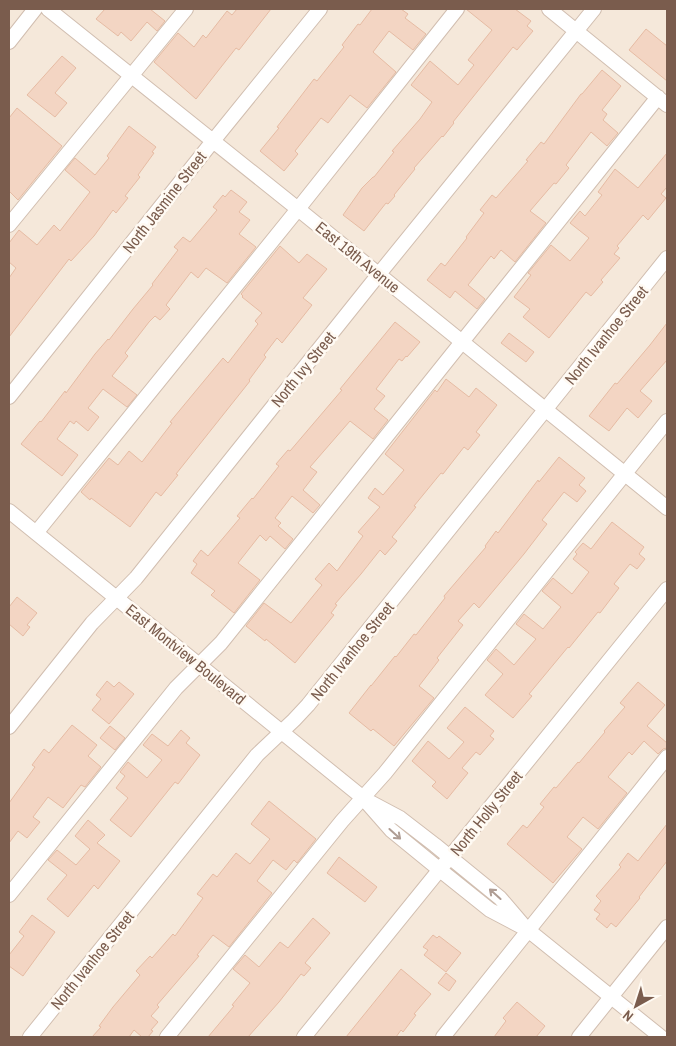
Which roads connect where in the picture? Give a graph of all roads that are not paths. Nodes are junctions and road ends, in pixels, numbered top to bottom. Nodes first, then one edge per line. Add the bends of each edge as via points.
1 (35, 9) edge
2 (48, 9) edge
3 (186, 9) edge
4 (320, 9) edge
5 (457, 9) edge
6 (549, 9) edge
7 (594, 9) edge
8 (576, 31) junction
9 (9, 42) edge
10 (132, 76) junction
11 (662, 101) edge
12 (213, 141) junction
13 (298, 209) junction
14 (9, 225) edge
15 (667, 258) edge
16 (379, 274) junction
17 (462, 341) junction
18 (10, 392) edge
19 (545, 410) junction
20 (667, 421) edge
21 (625, 473) junction
22 (667, 508) edge
23 (9, 511) edge
24 (36, 533) junction
25 (667, 589) edge
26 (116, 598) junction
27 (199, 665) junction
28 (9, 726) edge
29 (282, 732) junction
30 (667, 757) edge
31 (362, 798) junction
32 (450, 857) junction
33 (440, 870) junction
34 (9, 895) edge
35 (667, 927) edge
36 (528, 930) junction
37 (611, 997) junction
38 (30, 1037) edge
39 (167, 1037) edge
40 (304, 1037) edge
41 (443, 1037) edge
42 (579, 1037) edge
43 (661, 1037) edge

1 - 9 street
2 - 10 street, East 19th Avenue
3 - 10 street
4 - 12 street, North Jasmine Street
5 - 13 street
6 - 8 street
7 - 8 street, North Ivy Street
8 - 11 street
8 - 16 street, North Ivy Street
10 - 12 street, East 19th Avenue
10 - 14 street
11 - 17 street
12 - 13 street, East 19th Avenue
12 - 18 street, North Jasmine Street
13 - 16 street, East 19th Avenue
13 - 24 street
15 - 19 street, North Ivanhoe Street
16 - 17 street, East 19th Avenue
16 - 26 street, North Ivy Street via 139,575
17 - 19 street, East 19th Avenue
17 - 27 street via 221,643
19 - 21 street, East 19th Avenue
19 - 29 street, North Ivanhoe Street via 302,713
20 - 21 street
21 - 22 street, East 19th Avenue
21 - 31 street
23 - 24 street, East Montview Boulevard
24 - 26 street, East Montview Boulevard
25 - 32 street, North Holly Street
26 - 27 street, East Montview Boulevard
26 - 28 street, North Ivy Street
27 - 29 street, East Montview Boulevard
27 - 34 street via 176,688
29 - 31 street, East Montview Boulevard
29 - 38 street, North Ivanhoe Street via 257,755
30 - 36 street
31 - 32 street, East Montview Boulevard via 400,818
31 -> 33 street, East Montview Boulevard via 391,830
31 - 39 street
32 - 33 street, North Holly Street
36 -> 32 street, East Montview Boulevard via 500,898
33 - 36 street, East Montview Boulevard via 490,910
33 - 40 street, North Holly Street
35 - 37 street
36 - 37 street, East Montview Boulevard
36 - 41 street
37 - 42 street
37 - 43 street, East Montview Boulevard

